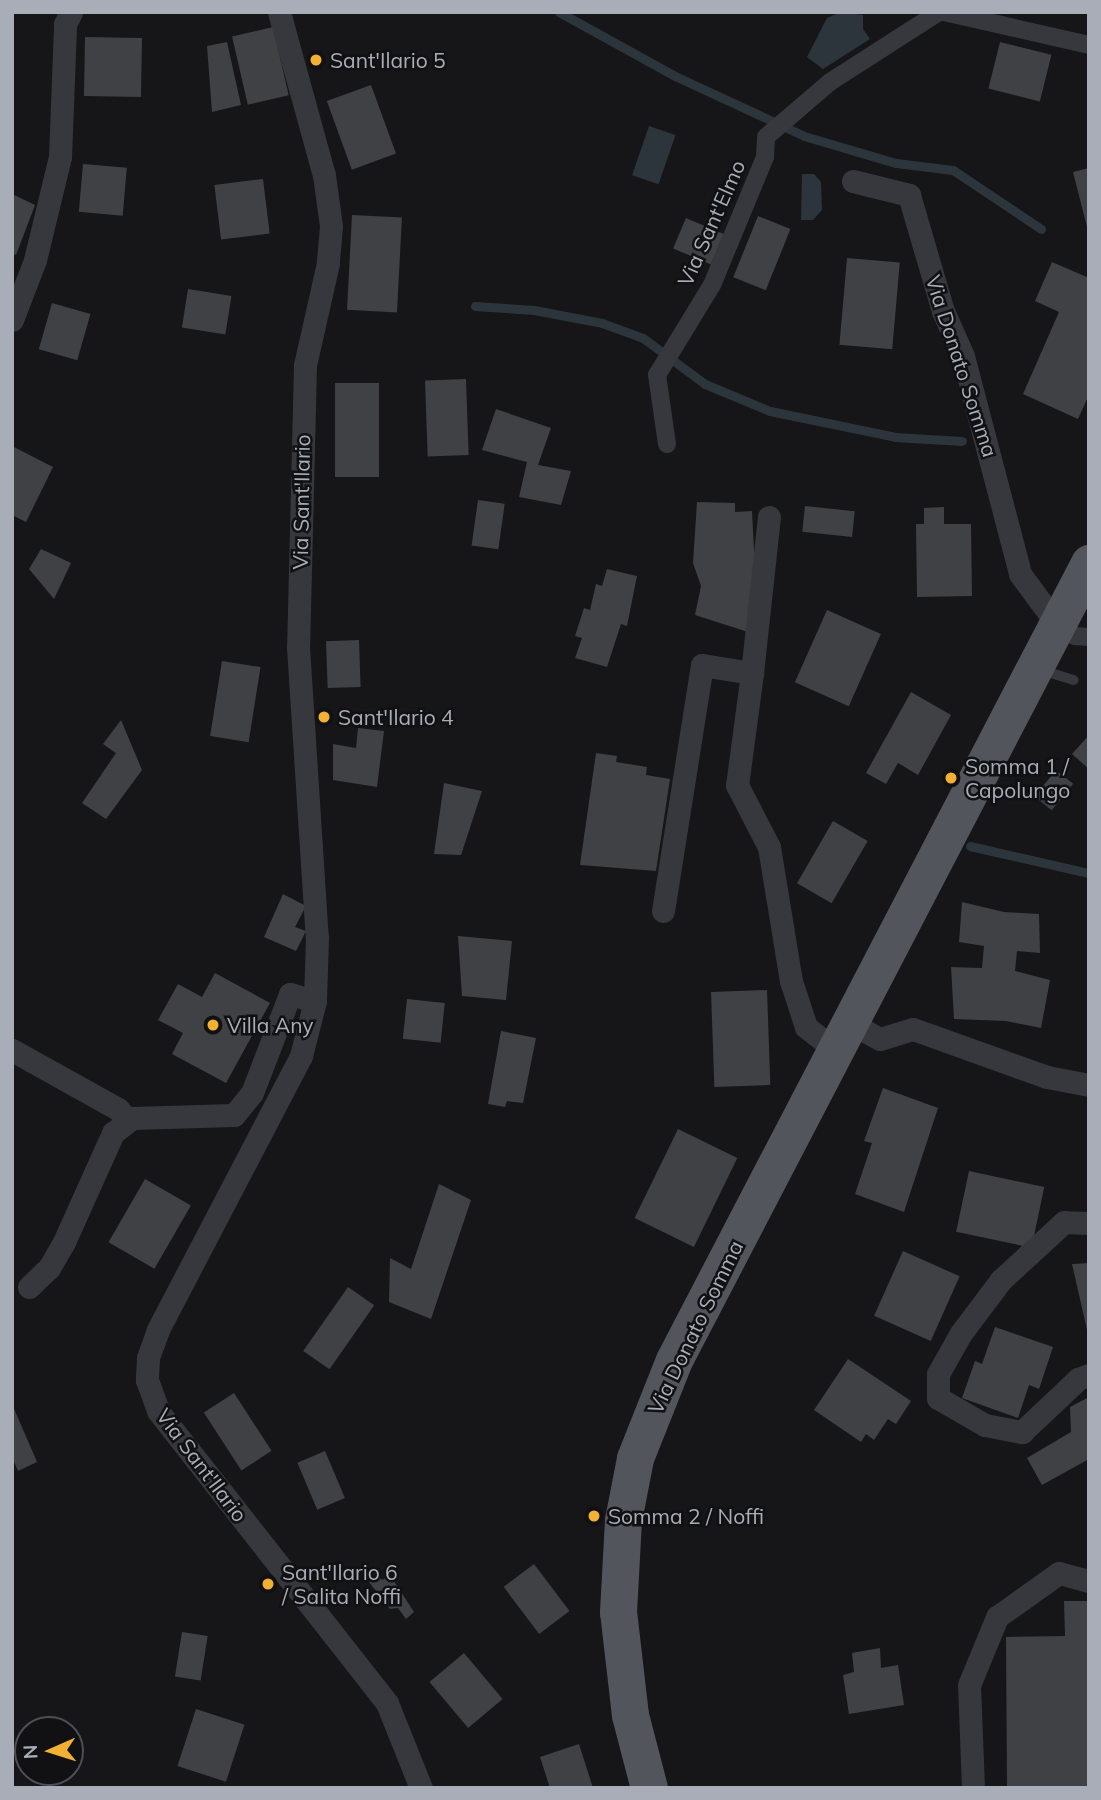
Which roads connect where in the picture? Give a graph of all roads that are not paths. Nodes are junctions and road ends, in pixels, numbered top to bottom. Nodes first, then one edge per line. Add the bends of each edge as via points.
1 (279, 12) edge
2 (939, 12) edge
3 (944, 12) edge
4 (64, 14) edge
5 (1089, 45) edge
6 (853, 181) dead end
7 (12, 320) edge
8 (667, 444) dead end
9 (769, 517) dead end
10 (1089, 563) edge
11 (1073, 630) edge
12 (1035, 668) junction
13 (752, 673) junction
14 (1074, 680) dead end
15 (663, 911) dead end
16 (315, 1001) junction
17 (842, 1036) junction
18 (12, 1051) edge
19 (1089, 1085) edge
20 (127, 1119) junction
21 (1089, 1223) edge
22 (29, 1287) dead end
23 (1089, 1375) edge
24 (1089, 1581) edge
25 (421, 1788) edge
26 (649, 1788) edge
27 (973, 1788) edge

1 - 16 street, Via Sant'Ilario via 324,175 331,226 328,263 304,365 298,634 317,937
2 - 8 street, Via Sant'Elmo via 830,82 766,137 765,157 712,285 657,375
3 - 5 street
4 - 7 street via 60,158 35,260
6 - 11 street, Via Donato Somma via 909,195 943,311 963,356 1020,574
9 - 13 street
10 - 11 main road, Via Donato Somma
11 - 12 main road, Via Donato Somma
12 - 14 lane
12 - 17 main road, Via Donato Somma
13 - 15 street via 702,665
13 - 17 street via 737,785 769,847 791,981 806,1027
16 - 20 street via 290,994 252,1093 234,1115
16 - 25 street, Via Sant'Ilario via 296,1067 158,1330 148,1358 147,1380 158,1411 387,1703
17 - 19 street via 880,1040 913,1029 1047,1077
17 - 26 main road, Via Donato Somma via 674,1360 635,1458 623,1520 618,1612 630,1715
18 - 20 street via 118,1109
20 - 22 street via 113,1133 49,1268
21 - 23 street via 1064,1222 1001,1280 961,1332 938,1374 938,1398 985,1425 1022,1432 1078,1379
24 - 27 street via 1059,1573 997,1617 969,1685

